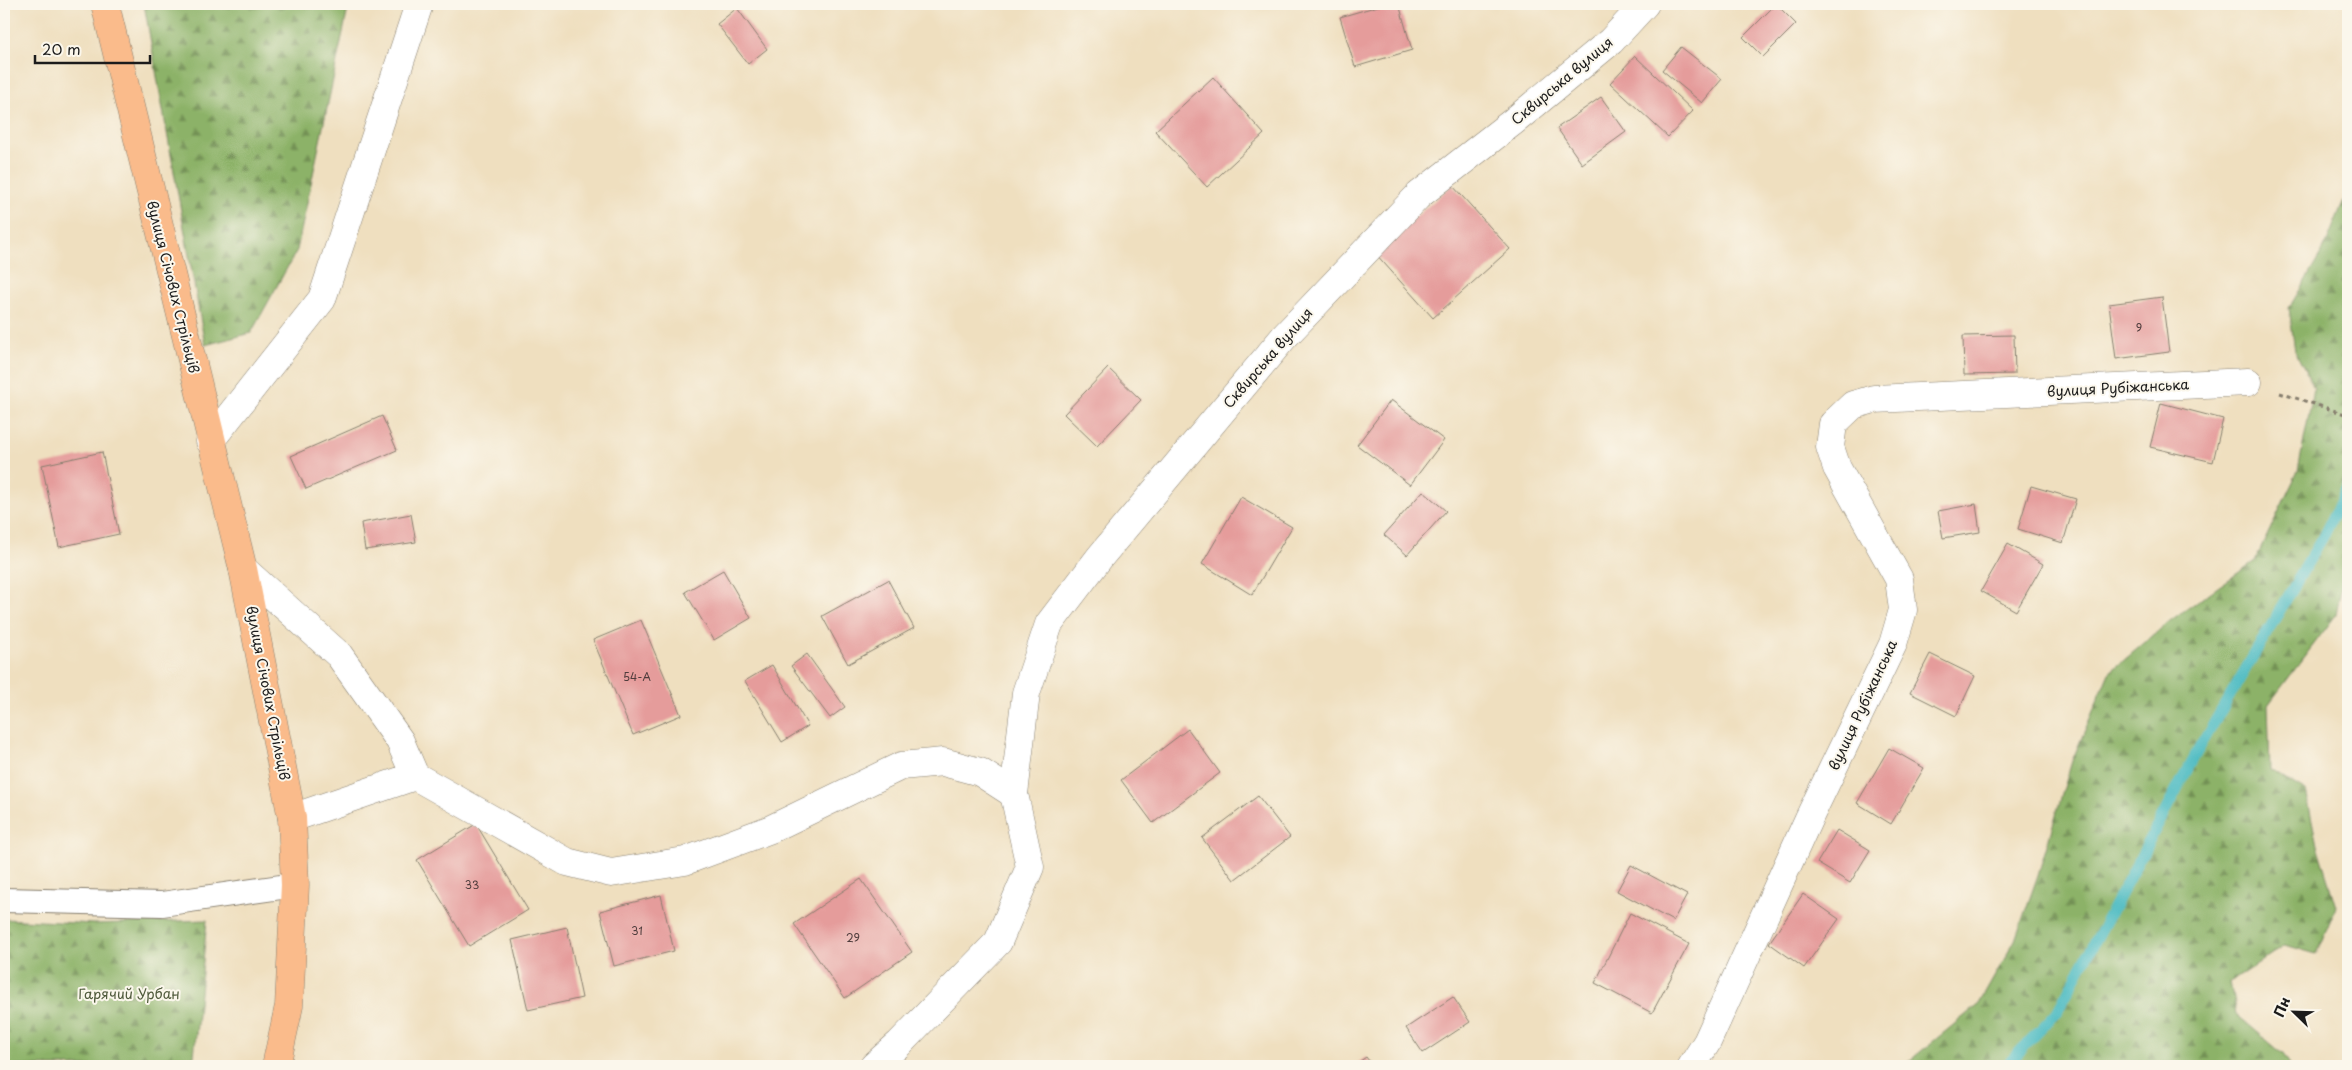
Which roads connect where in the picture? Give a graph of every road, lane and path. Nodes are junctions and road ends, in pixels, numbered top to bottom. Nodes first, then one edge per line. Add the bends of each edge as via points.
1 (106, 4) edge
2 (419, 4) edge
3 (1645, 4) edge
4 (2248, 382) joint
5 (2348, 415) edge
6 (210, 441) junction
7 (243, 569) junction
8 (415, 776) junction
9 (1014, 794) junction
10 (292, 818) junction
11 (296, 885) junction
12 (4, 900) edge
13 (276, 1066) edge
14 (874, 1066) edge
15 (1692, 1066) edge

1 - 6 main road, вулиця Січових Стрільців
2 - 6 street via 322,299
3 - 9 street, Сквирська вулиця via 1611,41 1419,195 1284,337 1100,557 1049,624 1026,693
4 - 5 path
4 - 15 street, вулиця Рубіжанська via 1874,399 1853,405 1833,424 1830,447 1837,468 1899,579 1903,610 1893,644
6 - 7 main road, вулиця Січових Стрільців
7 - 8 street, вулиця Січових Стрільців via 339,655 400,741
7 - 10 main road, вулиця Січових Стрільців
8 - 9 street via 567,862 611,873 685,861 771,830 901,766 943,762 980,772
8 - 10 street
9 - 14 street, Сквирська вулиця via 1030,867 998,942
10 - 11 main road, вулиця Січових Стрільців
11 - 12 lane via 162,904
11 - 13 main road, вулиця Січових Стрільців via 289,1006

